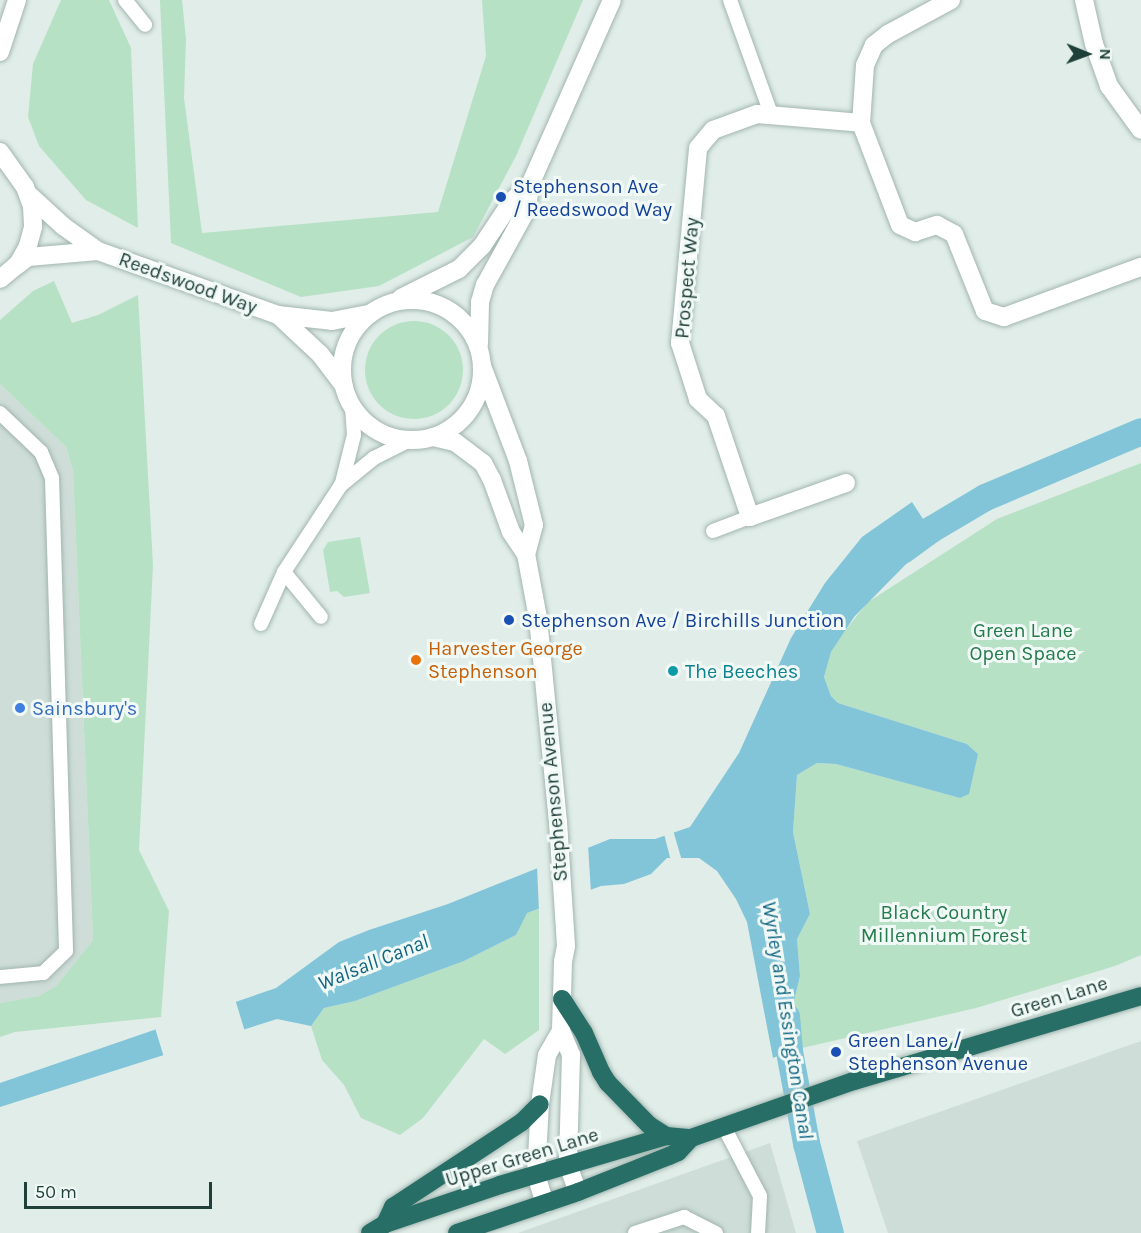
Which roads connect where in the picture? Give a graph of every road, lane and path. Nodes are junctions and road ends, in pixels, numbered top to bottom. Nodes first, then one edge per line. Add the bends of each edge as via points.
1 (17, 0) edge
2 (125, 0) edge
3 (612, 0) edge
4 (730, 0) edge
5 (951, 0) edge
6 (1084, 0) edge
7 (145, 25) dead end
8 (0, 52) edge
9 (771, 114) junction
10 (861, 123) junction
11 (1141, 130) edge
12 (0, 152) edge
13 (7, 165) edge
14 (530, 185) junction
15 (28, 194) junction
16 (98, 251) junction
17 (1141, 267) edge
18 (5, 275) edge
19 (378, 309) junction
20 (278, 315) junction
21 (480, 357) junction
22 (343, 385) junction
23 (352, 406) junction
24 (0, 413) edge
25 (433, 437) junction
26 (410, 440) junction
27 (846, 483) dead end
28 (341, 485) junction
29 (750, 517) junction
30 (713, 531) dead end
31 (526, 554) junction
32 (284, 572) junction
33 (321, 617) dead end
34 (261, 624) dead end
35 (0, 977) edge
36 (1141, 996) edge
37 (562, 999) junction
38 (561, 1031) junction
39 (540, 1104) junction
40 (749, 1116) joint
41 (723, 1125) junction
42 (666, 1136) junction
43 (691, 1138) junction
44 (568, 1165) junction
45 (536, 1175) junction
46 (578, 1192) junction
47 (545, 1204) junction
48 (377, 1229) edge
49 (457, 1233) edge
50 (635, 1233) edge
51 (716, 1233) edge
52 (758, 1233) edge

1 - 8 street
2 - 7 lane
3 - 14 street, Stephenson Avenue
4 - 9 lane
5 - 10 street via 874,45 865,65
6 - 11 street via 1109,86
9 - 10 street, Prospect Way
9 - 29 street, Prospect Way via 757,114 713,130 698,148 680,343 698,399 716,416
10 - 17 street via 900,225 915,232 937,225 954,234 985,312 1004,317
12 - 13 street, Reedswood Way
13 - 15 street, Reedswood Way
14 - 19 street, Stephenson Avenue via 512,201 482,246 459,269
14 - 21 street, Stephenson Avenue via 527,209 485,285 480,302
15 - 16 street, Reedswood Way
15 - 18 street, Reedswood Way via 33,227 28,246
16 - 18 street, Reedswood Way via 28,257
16 - 20 street, Reedswood Way
19 - 20 street, Reedswood Way via 332,321
19 - 21 street via 408,300 431,302 451,312 468,328
19 - 22 street via 358,325 349,340 342,362
20 - 22 street, Reedswood Way via 320,354
21 - 25 street via 479,389 469,410 454,427
21 - 31 street, Stephenson Avenue via 529,498 534,525
22 - 23 street
23 - 26 street via 367,424 387,436
23 - 28 lane via 352,449
24 - 35 lane via 41,452 52,478 66,951 43,973
25 - 26 street
25 - 31 street, Stephenson Avenue via 455,442 483,463 511,532
26 - 28 lane via 374,458
27 - 29 street
28 - 32 lane
29 - 30 lane
31 - 37 street, Stephenson Avenue via 538,618 558,822 565,933
32 - 33 lane
32 - 34 lane
36 - 40 highway, Green Lane
37 - 38 street, Stephenson Avenue
37 - 42 highway via 585,1033 608,1083 649,1125
38 - 39 street, Stephenson Avenue via 547,1055
38 - 44 street, Stephenson Avenue via 571,1055
39 - 45 street, Stephenson Avenue
39 - 48 highway via 522,1122 393,1207
40 - 41 highway, Upper Green Lane
41 - 43 highway, Upper Green Lane
41 - 52 lane via 760,1196
42 - 43 highway, Upper Green Lane
42 - 44 highway, Upper Green Lane
43 - 46 highway, Upper Green Lane via 678,1152
44 - 45 highway, Upper Green Lane
44 - 46 street, Stephenson Avenue
45 - 47 street, Stephenson Avenue
45 - 48 highway, Upper Green Lane
46 - 47 highway, Upper Green Lane
47 - 49 highway, Upper Green Lane
50 - 51 lane via 684,1217

